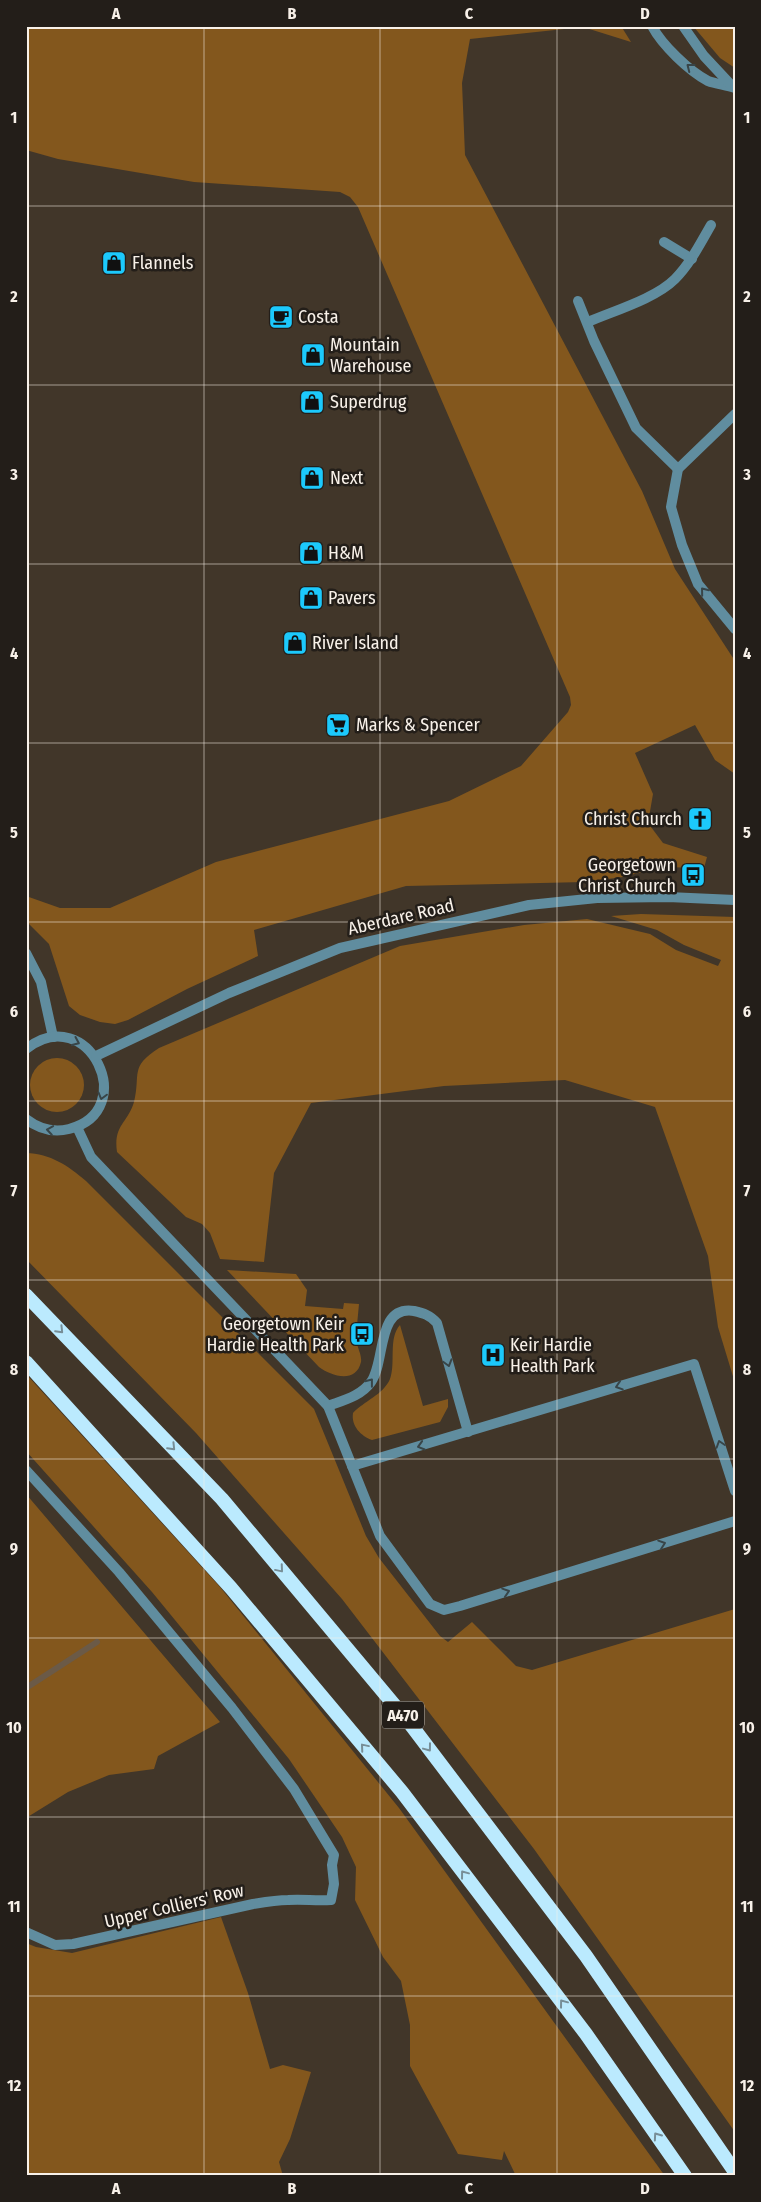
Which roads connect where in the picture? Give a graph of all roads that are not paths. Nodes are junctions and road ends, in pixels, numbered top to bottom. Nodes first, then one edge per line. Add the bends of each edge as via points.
1 (652, 26) edge
2 (683, 26) edge
3 (734, 87) edge
4 (711, 225) dead end
5 (664, 242) dead end
6 (692, 259) junction
7 (578, 301) dead end
8 (588, 322) junction
9 (735, 414) edge
10 (678, 469) junction
11 (735, 629) edge
12 (735, 900) edge
13 (26, 953) edge
14 (53, 1037) junction
15 (26, 1049) edge
16 (96, 1056) junction
17 (26, 1119) edge
18 (77, 1127) junction
19 (26, 1295) edge
20 (26, 1362) edge
21 (328, 1406) junction
22 (468, 1432) junction
23 (352, 1466) junction
24 (26, 1470) edge
25 (735, 1491) edge
26 (735, 1521) edge
27 (26, 1932) edge
28 (735, 2172) edge
29 (685, 2176) edge

3 -> 1 street via 708,81 672,52
2 - 3 street via 704,56
4 - 6 street
5 - 6 street
6 - 8 street via 674,280 645,299
7 - 8 street
8 - 10 street via 636,428
9 - 10 street
11 -> 10 street via 698,584 682,545 671,508
12 - 16 street, Aberdare Road via 597,898 529,906 340,948 229,994
13 - 14 street via 42,982
14 - 15 street via 42,1039
14 -> 16 street via 77,1041
16 -> 18 street via 105,1082 103,1096 93,1114
18 -> 17 street via 47,1130
18 - 21 street via 91,1157
19 -> 28 highway, A470 via 222,1499 410,1725 586,1956
29 -> 20 highway, A470 via 586,2034 402,1792 231,1588
21 -> 22 street via 367,1387 377,1373 386,1325 395,1314 424,1313 437,1323
21 - 23 street
22 -> 23 street
25 -> 22 street via 694,1364
23 -> 26 street via 380,1536 430,1604 444,1610
24 - 27 street, Upper Colliers' Row via 119,1572 232,1708 294,1789 334,1855 332,1900 277,1900 253,1904 73,1944 55,1945

